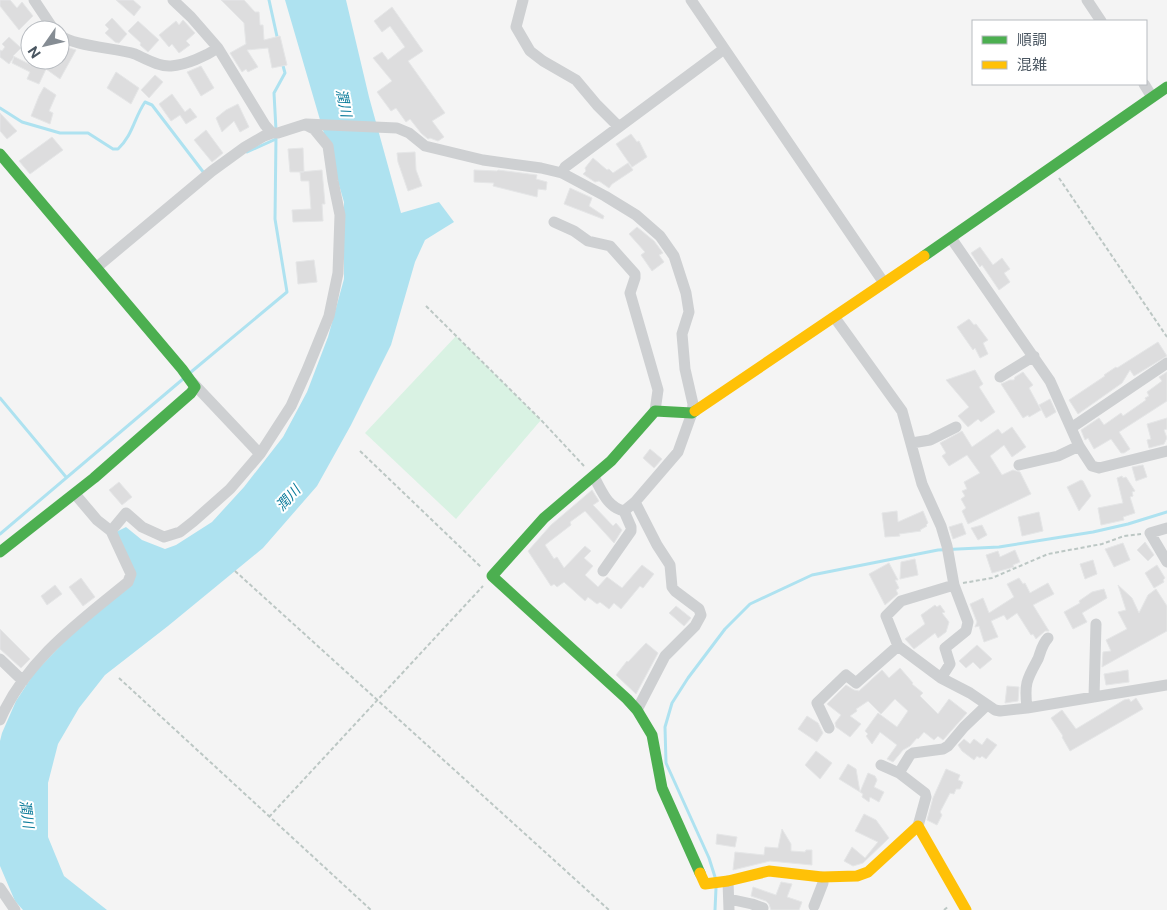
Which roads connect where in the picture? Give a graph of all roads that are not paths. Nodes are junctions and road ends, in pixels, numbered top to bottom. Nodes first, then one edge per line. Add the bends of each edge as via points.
1 (34, 0) edge
2 (173, 0) edge
3 (523, 0) edge
4 (691, 0) edge
5 (1086, 0) edge
6 (47, 20) edge
7 (1100, 20) edge
8 (70, 40) edge
9 (218, 48) junction
10 (724, 49) junction
11 (1145, 85) edge
12 (1167, 87) edge
13 (1152, 97) junction
14 (306, 124) junction
15 (619, 127) junction
16 (272, 133) junction
17 (0, 148) edge
18 (0, 154) edge
19 (562, 173) junction
20 (18, 174) junction
21 (554, 222) dead end
22 (951, 238) junction
23 (97, 267) junction
24 (884, 283) junction
25 (835, 318) junction
26 (1034, 356) junction
27 (1167, 363) edge
28 (1000, 377) dead end
29 (192, 382) junction
30 (655, 411) junction
31 (692, 413) junction
32 (956, 427) dead end
33 (1071, 428) junction
34 (912, 443) junction
35 (1079, 446) junction
36 (1167, 451) edge
37 (260, 454) junction
38 (1019, 464) dead end
39 (594, 478) junction
40 (76, 493) junction
41 (634, 502) junction
42 (624, 511) junction
43 (1167, 528) edge
44 (111, 532) junction
45 (0, 552) edge
46 (1167, 562) edge
47 (604, 571) dead end
48 (954, 585) junction
49 (1096, 624) dead end
50 (1048, 638) dead end
51 (898, 646) junction
52 (0, 659) edge
53 (941, 678) junction
54 (23, 681) junction
55 (1167, 685) edge
56 (1094, 697) junction
57 (987, 705) junction
58 (1027, 708) junction
59 (636, 710) junction
60 (0, 720) edge
61 (829, 728) dead end
62 (881, 765) dead end
63 (899, 773) junction
64 (918, 826) junction
65 (822, 877) junction
66 (725, 882) junction
67 (0, 888) edge
68 (729, 904) edge
69 (814, 906) dead end
70 (763, 908) dead end
71 (15, 910) edge
72 (966, 910) edge

1 - 6 street
2 - 9 street
3 - 15 street via 516,27 530,51 576,80
4 - 10 street
5 - 7 street
8 - 9 street via 170,66 186,63
9 - 16 street
10 - 15 street
10 - 24 street
11 - 13 street
12 - 13 street
13 - 22 street
14 - 16 street via 278,134
14 - 19 street via 397,128 426,146 483,160
14 - 37 street via 328,146 340,215 338,273 329,316 307,370 291,406
15 - 19 street via 565,167
16 - 23 street via 245,146 212,170
17 - 20 street
18 - 20 street
19 - 31 street via 636,215 660,236 674,256 689,312 682,334
20 - 23 street
21 - 30 street via 588,241 610,246 635,274 630,293 658,390
22 - 24 street
22 - 26 street
23 - 29 street
24 - 25 street
25 - 31 street
25 - 34 street via 902,411
26 - 28 street
26 - 33 street via 1050,381
27 - 33 street
29 - 37 street
29 - 40 street via 191,394
30 - 31 street
30 - 39 street
31 - 41 street via 678,452
32 - 34 street via 930,440
33 - 35 street
34 - 48 street via 922,484 947,546
35 - 36 street via 1095,468
35 - 38 street via 1058,456
37 - 44 street via 230,489 180,532 164,537 142,527 126,513
39 - 42 street via 605,499
39 - 59 street via 544,518 492,576
40 - 44 street
40 - 45 street
41 - 42 street
41 - 59 street via 670,565 672,587 699,609 701,615 695,626 665,656
42 - 47 street via 631,531
43 - 46 street via 1150,533
44 - 54 street via 131,574 128,582 55,643
48 - 51 street via 901,601 886,616
48 - 53 street via 968,626 945,648 950,664
49 - 56 street
50 - 58 street via 1026,683
51 - 53 street
51 - 61 street via 856,684 846,675 817,703
52 - 54 street
53 - 57 street
54 - 60 street
55 - 56 street
56 - 58 street
57 - 58 street via 1000,711
57 - 63 street via 948,746 913,753
59 - 66 street via 652,735 662,788 705,884
62 - 63 street
63 - 64 street via 925,793
64 - 65 street via 868,872 857,876
64 - 72 street
65 - 66 street via 769,872
65 - 69 street
66 - 68 street
67 - 71 street
68 - 70 street via 752,904

